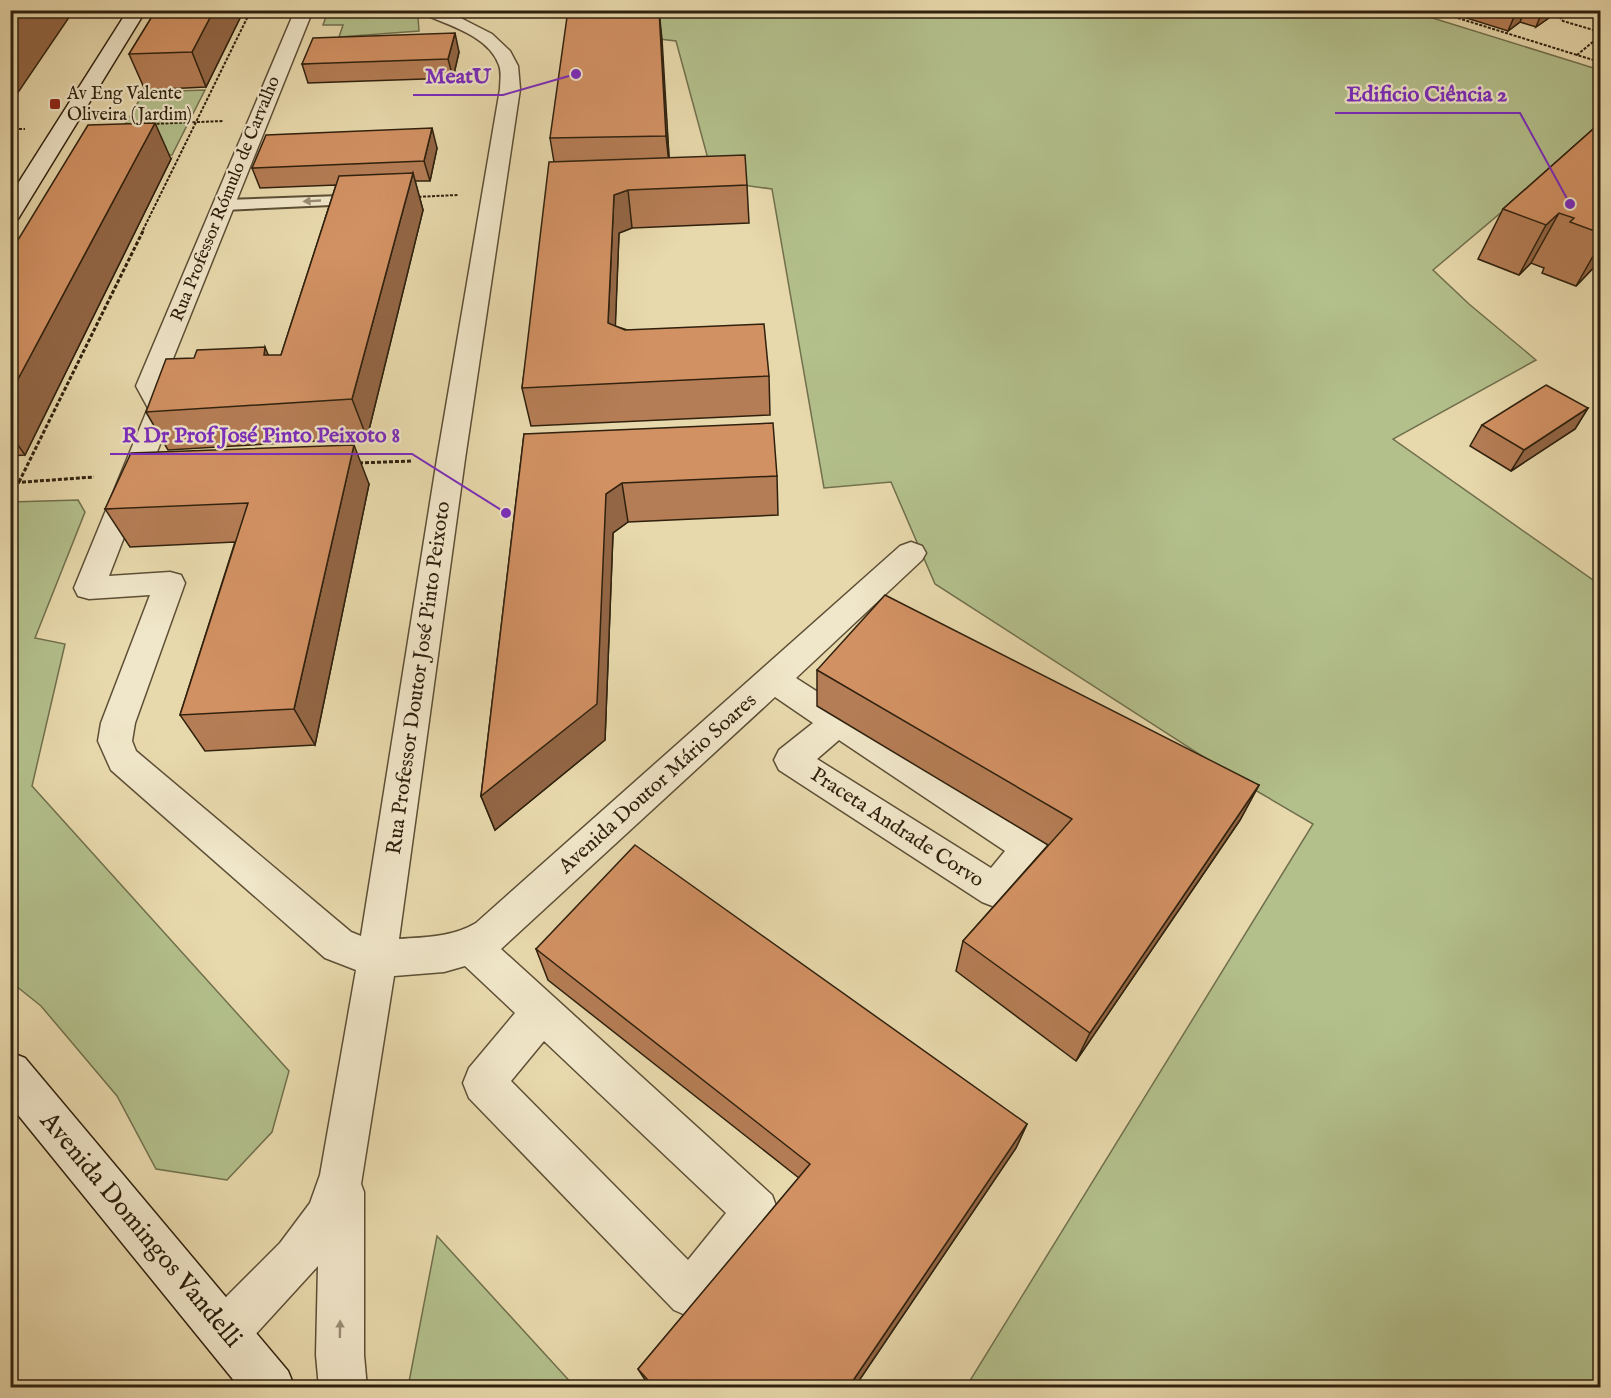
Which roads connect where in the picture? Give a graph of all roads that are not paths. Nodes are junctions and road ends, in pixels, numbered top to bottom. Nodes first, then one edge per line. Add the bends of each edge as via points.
1 (137, 10) edge
2 (304, 10) edge
3 (429, 10) edge
4 (224, 205) junction
5 (10, 214) edge
6 (330, 233) edge
7 (911, 553) dead end
8 (772, 679) junction
9 (837, 722) junction
10 (471, 946) junction
11 (377, 960) junction
12 (542, 1013) junction
13 (10, 1072) edge
14 (342, 1175) junction
15 (226, 1331) junction
16 (271, 1388) edge
17 (343, 1388) edge

1 - 5 street
2 - 4 street, Rua Professor Rómulo de Carvalho
3 - 11 street, Rua Professor Doutor José Pinto Peixoto via 492,42 510,68 510,89
6 -> 4 lane via 340,200
4 - 11 street, Rua Professor Rómulo de Carvalho via 160,386 161,408 89,588 171,583 118,723 115,741 123,760 339,946
7 - 8 street, Avenida Doutor Mário Soares
8 - 9 street, Praceta Andrade Corvo
8 - 10 street, Avenida Doutor Mário Soares via 585,851 490,935
9 - 9 street, Praceta Andrade Corvo via 1030,848 995,890 791,760
10 - 11 street, Avenida Doutor Mário Soares via 444,954
10 - 12 street
11 - 14 street, Rua Professor Doutor José Pinto Peixoto
12 - 12 street via 756,1211 690,1294 483,1083
13 - 15 street, Avenida Domingos Vandelli
14 - 15 street, Rua Professor Doutor José Pinto Peixoto via 328,1216 296,1259
17 -> 14 street, Rua Professor Doutor José Pinto Peixoto
15 - 16 street, Avenida Domingos Vandelli

